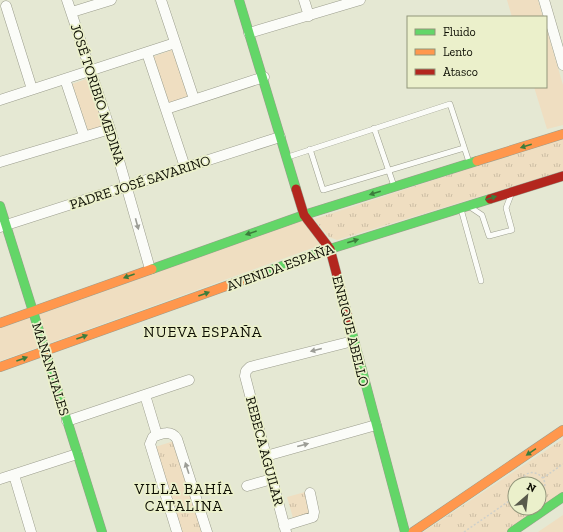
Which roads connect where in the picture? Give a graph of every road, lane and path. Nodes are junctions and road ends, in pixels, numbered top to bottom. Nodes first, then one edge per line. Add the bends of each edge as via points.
1 (68, 0) edge
2 (111, 0) edge
3 (161, 0) edge
4 (240, 0) edge
5 (304, 0) edge
6 (360, 0) edge
7 (544, 0) edge
8 (6, 6) dead end
9 (72, 12) junction
10 (309, 16) junction
11 (249, 33) junction
12 (175, 43) junction
13 (147, 52) junction
14 (563, 65) edge
15 (91, 71) junction
16 (264, 77) junction
17 (66, 79) junction
18 (32, 89) junction
19 (0, 100) edge
20 (194, 100) junction
21 (166, 109) junction
22 (374, 128) junction
23 (110, 129) junction
24 (563, 134) edge
25 (84, 136) junction
26 (280, 137) junction
27 (464, 148) junction
28 (310, 149) junction
29 (286, 157) junction
30 (0, 162) edge
31 (469, 163) junction
32 (185, 167) junction
33 (388, 171) junction
34 (563, 176) edge
35 (127, 186) junction
36 (394, 187) junction
37 (512, 192) junction
38 (0, 206) edge
39 (464, 207) junction
40 (304, 214) junction
41 (3, 226) edge
42 (330, 249) junction
43 (150, 269) junction
44 (481, 281) dead end
45 (33, 311) junction
46 (0, 323) edge
47 (353, 340) junction
48 (45, 351) junction
49 (0, 367) edge
50 (189, 380) dead end
51 (145, 395) junction
52 (67, 422) junction
53 (376, 425) junction
54 (563, 430) edge
55 (157, 435) junction
56 (77, 454) junction
57 (266, 456) junction
58 (563, 464) edge
59 (14, 475) junction
60 (524, 476) edge
61 (541, 476) edge
62 (546, 476) edge
63 (0, 479) edge
64 (272, 479) junction
65 (247, 486) dead end
66 (310, 493) dead end
67 (563, 497) edge
68 (507, 502) edge
69 (285, 529) edge
70 (31, 532) edge
71 (102, 532) edge
72 (177, 532) edge
73 (207, 532) edge
74 (404, 532) edge
75 (413, 532) edge
76 (464, 532) edge
77 (512, 532) edge

1 - 9 street, JOSÉ TORIBIO MEDINA
2 - 9 street
3 - 12 street
4 - 11 main road, ENRIQUE ABELLO
5 - 10 street
6 - 10 street
7 - 14 street
8 - 18 street
9 - 15 street, JOSÉ TORIBIO MEDINA
10 - 11 street
11 - 16 main road, ENRIQUE ABELLO
12 - 13 street
12 - 20 street
13 - 15 street
13 - 21 street
15 - 17 street
15 - 23 street, JOSÉ TORIBIO MEDINA
16 - 20 street
16 - 26 main road, ENRIQUE ABELLO
17 - 18 street
17 - 25 street
18 - 19 street
20 - 21 street
21 - 32 street
22 - 27 lane via 450,104
22 - 28 lane
22 - 33 lane
23 - 25 street
23 - 35 street, JOSÉ TORIBIO MEDINA
24 -> 31 main road
25 - 30 street
26 - 29 main road, ENRIQUE ABELLO
26 - 32 street, PADRE JOSÉ SAVARINO
27 - 31 lane
27 - 33 lane
28 - 29 lane
28 - 33 lane via 324,190
29 - 40 main road, ENRIQUE ABELLO
31 - 36 main road
32 - 35 street, PADRE JOSÉ SAVARINO
33 - 36 lane
34 - 37 main road, AVENIDA ESPAÑA
35 - 41 street, PADRE JOSÉ SAVARINO
35 -> 43 street, JOSÉ TORIBIO MEDINA
36 -> 40 main road
39 -> 37 main road, AVENIDA ESPAÑA
37 - 39 lane via 506,208 512,230 489,236 482,215
38 - 41 main road, MANANTIALES
42 -> 39 main road, AVENIDA ESPAÑA
39 - 44 lane
40 - 42 main road, ENRIQUE ABELLO
40 -> 43 main road
41 - 45 main road, MANANTIALES
42 - 47 main road, ENRIQUE ABELLO
48 -> 42 main road, AVENIDA ESPAÑA
43 -> 45 main road
45 - 46 main road
45 - 48 main road, MANANTIALES
47 - 53 main road, ENRIQUE ABELLO
47 -> 57 street, REBECA AGUILAR via 246,370 245,376
49 -> 48 main road, AVENIDA ESPAÑA
48 - 52 main road, MANANTIALES
50 - 51 street
51 - 52 street
51 - 55 street
52 - 56 main road, MANANTIALES
57 -> 53 street
53 - 74 main road, ENRIQUE ABELLO
54 -> 75 main road
55 - 72 street via 152,438 150,447
73 -> 55 street via 177,439 170,433
56 - 59 street
56 - 71 main road, MANANTIALES
57 - 64 street, REBECA AGUILAR
58 - 62 path
59 - 63 street
59 - 70 street
60 - 61 path via 537,473
64 - 65 street
64 - 69 street, REBECA AGUILAR
66 - 69 street via 313,517
67 - 77 main road
68 - 76 path

